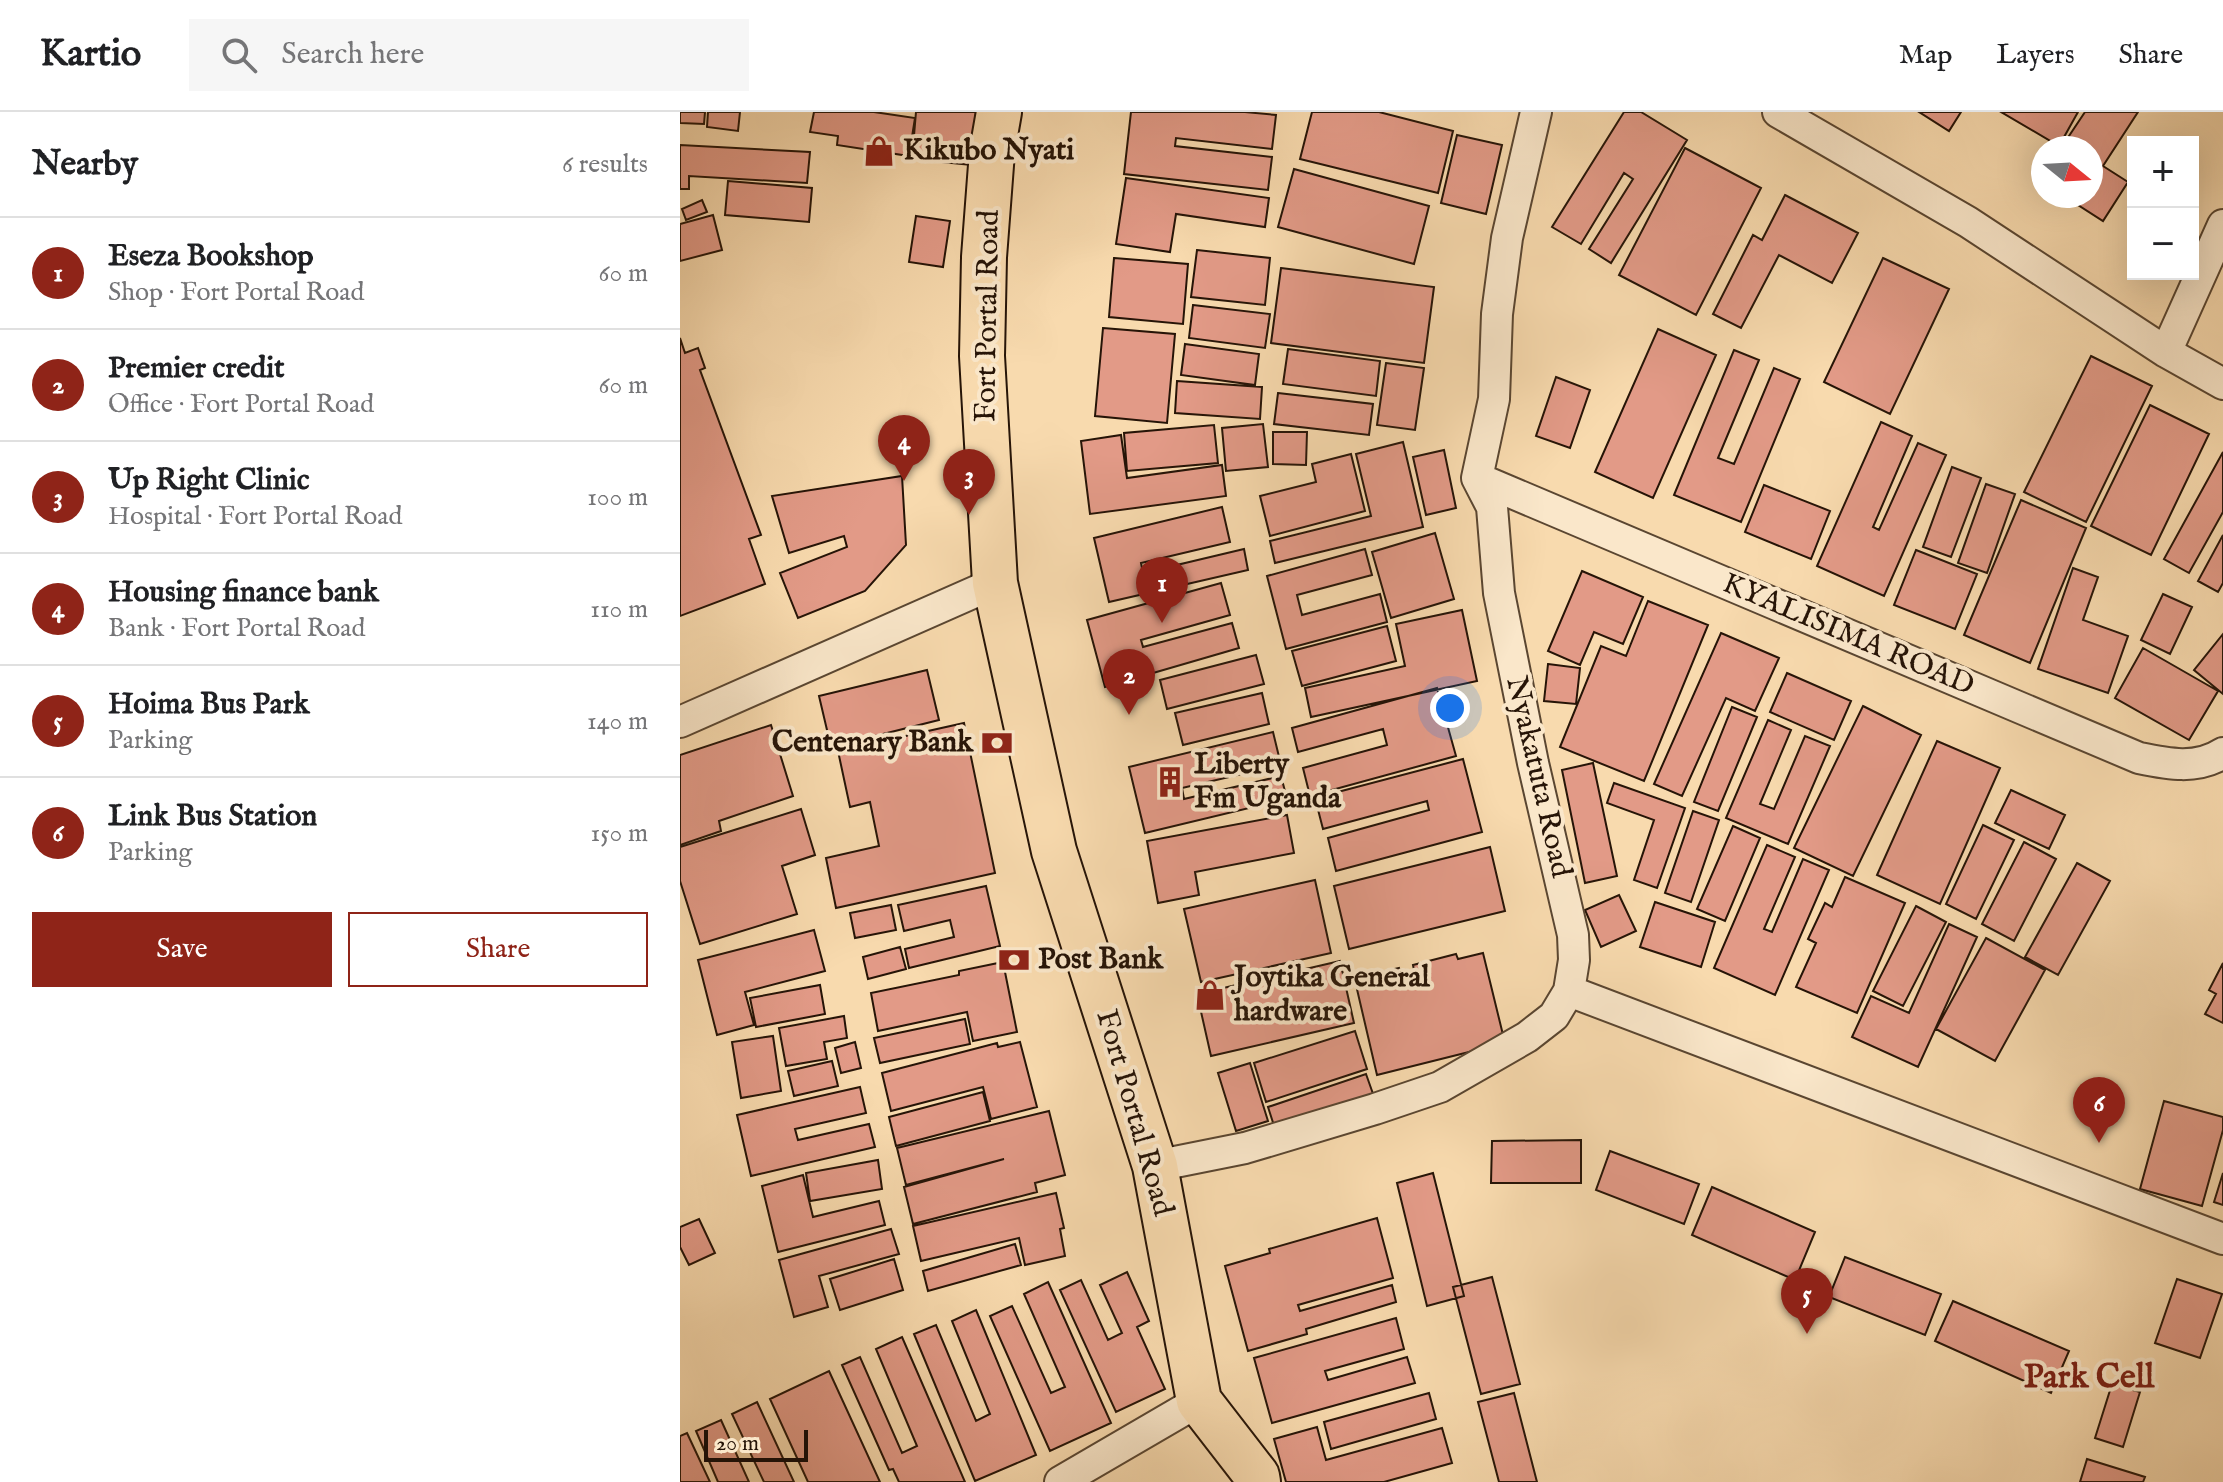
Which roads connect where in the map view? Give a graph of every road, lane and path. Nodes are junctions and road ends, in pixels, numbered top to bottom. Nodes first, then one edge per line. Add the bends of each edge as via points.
1 (999, 112) edge
2 (1536, 112) edge
3 (1778, 112) edge
4 (2223, 225) edge
5 (2166, 352) junction
6 (2223, 384) edge
7 (1477, 478) junction
8 (995, 583) junction
9 (680, 722) edge
10 (2223, 753) edge
11 (1569, 991) junction
12 (1155, 1166) junction
13 (2223, 1239) edge
14 (1199, 1401) junction
15 (1060, 1482) edge
16 (1258, 1482) edge

1 - 8 main road, Fort Portal Road via 984,257 982,356
2 - 7 street via 1507,238 1494,399
3 - 5 street via 1968,222
4 - 5 street
5 - 6 street
7 - 10 street, KYALISIMA ROAD via 2139,758 2199,764
7 - 11 street, Nyakatuta Road via 1492,507 1499,593 1573,935
8 - 9 street
8 - 12 main road, Fort Portal Road via 1054,851
11 - 12 street, Nyakatuta Road via 1554,1016 1527,1037 1440,1087 1245,1148
11 - 13 street
12 - 14 main road, Fort Portal Road
14 - 15 street
14 - 16 main road, Fort Portal Road

